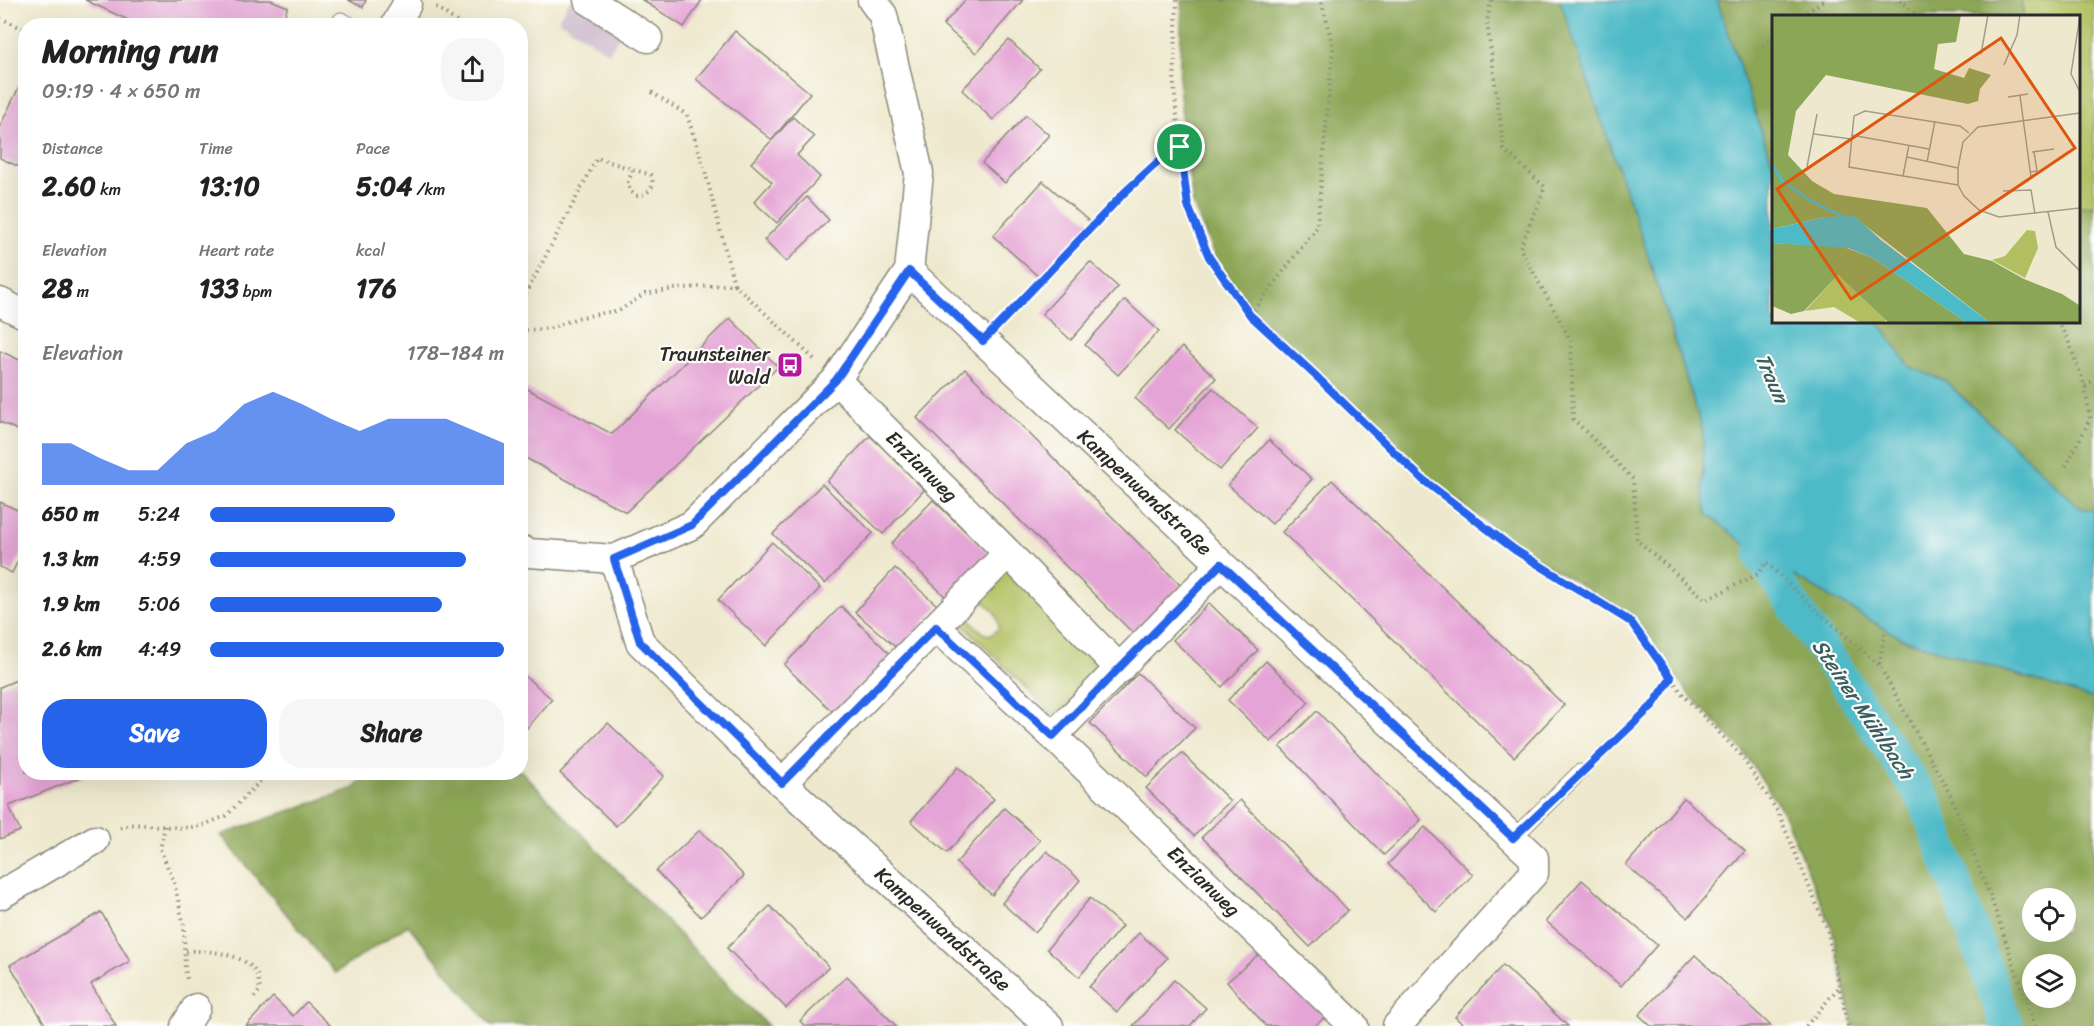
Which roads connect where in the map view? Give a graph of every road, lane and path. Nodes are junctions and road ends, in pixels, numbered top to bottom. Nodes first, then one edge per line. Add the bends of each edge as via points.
1 (588, 0) edge
2 (872, 0) edge
3 (1177, 0) edge
4 (1321, 0) edge
5 (1491, 0) edge
6 (1824, 0) edge
7 (1900, 0) edge
8 (412, 12) edge
9 (1803, 15) edge
10 (1917, 15) edge
11 (0, 18) edge
12 (434, 18) edge
13 (18, 26) edge
14 (648, 38) dead end
15 (1772, 40) edge
16 (1763, 46) dead end
17 (650, 91) dead end
18 (1180, 147) junction
19 (633, 170) junction
20 (909, 271) junction
21 (734, 284) junction
22 (528, 290) edge
23 (0, 302) edge
24 (18, 311) edge
25 (1250, 315) junction
26 (2058, 322) edge
27 (528, 330) edge
28 (983, 341) junction
29 (836, 380) junction
30 (2094, 380) edge
31 (2085, 386) junction
32 (2064, 470) dead end
33 (528, 553) edge
34 (1008, 553) junction
35 (614, 559) junction
36 (1221, 564) junction
37 (936, 627) junction
38 (1885, 633) dead end
39 (1879, 665) junction
40 (1120, 669) junction
41 (1671, 678) junction
42 (1053, 736) junction
43 (1580, 772) joint
44 (261, 780) edge
45 (782, 783) junction
46 (165, 826) junction
47 (1513, 838) junction
48 (95, 840) joint
49 (0, 894) edge
50 (186, 951) junction
51 (1840, 986) junction
52 (253, 999) dead end
53 (190, 1017) edge
54 (1049, 1026) edge
55 (1354, 1026) edge
56 (1398, 1026) edge
57 (1806, 1026) edge
58 (1848, 1026) edge
59 (2035, 1026) edge

1 - 14 street
2 - 20 street via 883,15 919,172
3 - 18 path via 1174,85
4 - 25 path via 1334,46 1317,227
5 - 39 path via 1487,22 1504,150 1545,187 1520,248 1571,341 1573,419 1633,479 1637,540 1706,600 1758,574 1766,562
6 - 9 path
7 - 10 path
8 - 12 path
11 - 13 path
15 - 16 path
17 - 21 path via 687,115
18 - 25 path via 1188,206 1209,257
18 - 28 path via 1172,149 1125,192
19 - 19 path via 651,175 652,189 645,195 636,196 630,191 628,182
19 - 22 path via 597,158
20 - 28 street, Kampenwandstraße
20 - 29 street
21 - 27 path via 645,294 620,310
21 - 29 path
23 - 24 street
25 - 41 path via 1422,479 1515,550 1631,622
26 - 31 path
28 - 36 street, Kampenwandstraße
29 - 34 street, Enzianweg
29 - 35 street via 692,525
30 - 31 path
31 - 32 path via 2090,419
33 - 35 street
34 - 37 street
34 - 40 street, Enzianweg
35 - 45 street, Kampenwandstraße via 640,642
36 - 40 street
36 - 47 street, Kampenwandstraße
37 - 42 street, Enzianweg
37 - 45 street
38 - 39 path
39 - 59 path via 1952,798
40 - 42 street
41 - 43 path via 1653,705
41 - 51 path via 1740,754 1778,812 1827,929
42 - 55 street, Enzianweg
43 - 47 lane
44 - 46 path via 226,816 201,826
45 - 54 street, Kampenwandstraße
46 - 48 path via 123,826
46 - 50 path via 160,849 174,882
47 - 56 street, Kampenwandstraße via 1534,858 1534,873
48 - 49 street
50 - 52 path via 206,950 244,962 257,975 260,990
50 - 53 path
51 - 57 path
51 - 58 path

